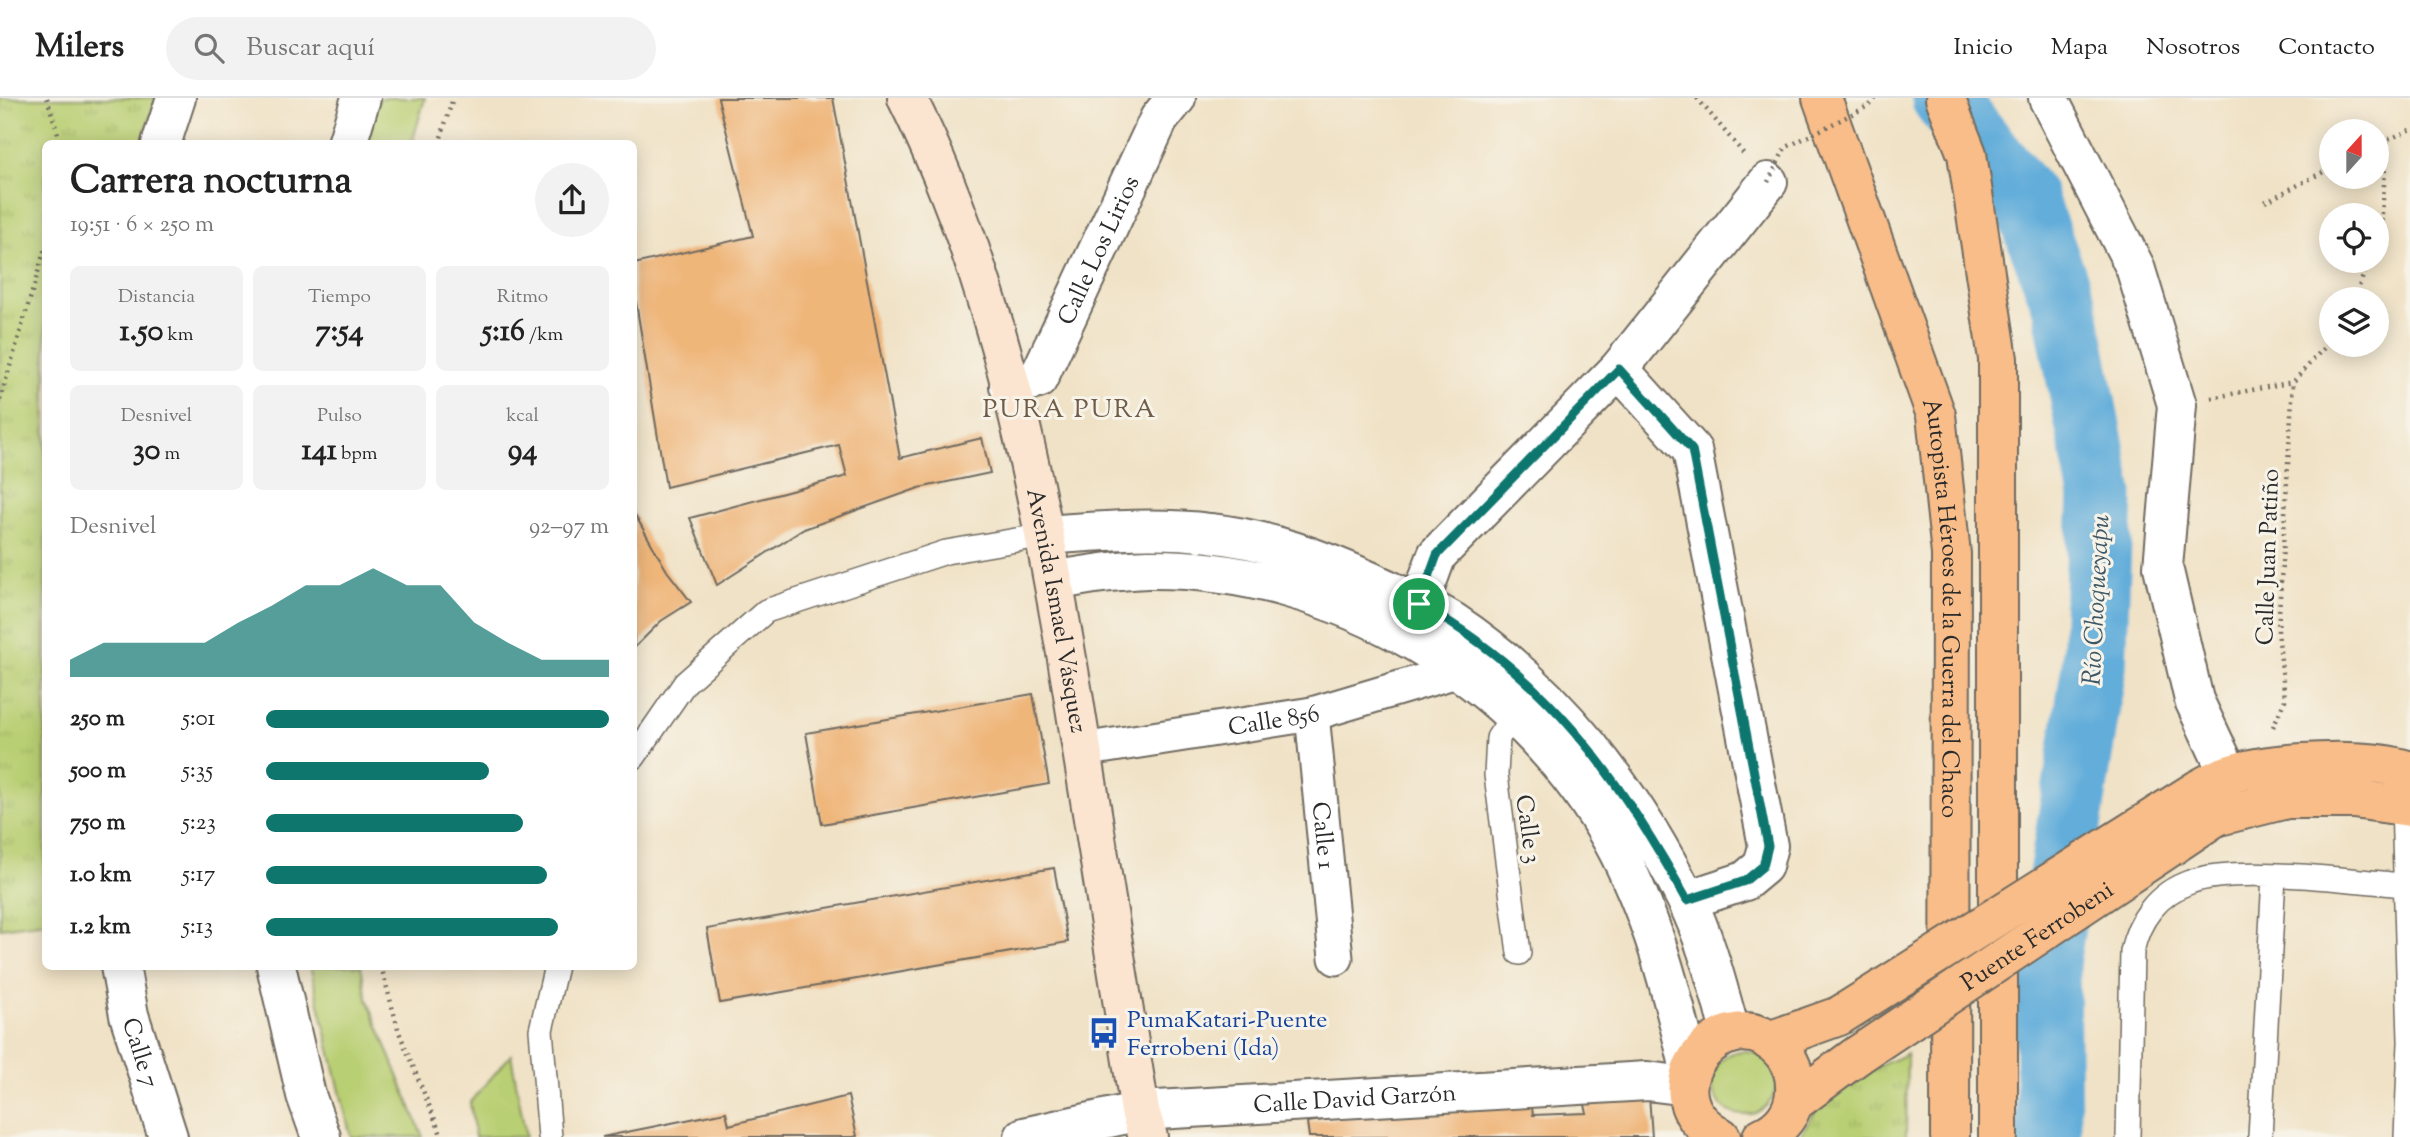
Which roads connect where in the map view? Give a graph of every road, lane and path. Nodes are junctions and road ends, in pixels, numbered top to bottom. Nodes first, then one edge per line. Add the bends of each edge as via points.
1 (47, 98) edge
2 (176, 98) edge
3 (361, 98) edge
4 (453, 98) edge
5 (907, 98) edge
6 (1175, 98) edge
7 (1697, 98) edge
8 (1822, 98) edge
9 (1876, 98) edge
10 (1945, 98) edge
11 (2048, 98) edge
12 (2410, 130) edge
13 (2389, 139) edge
14 (60, 140) edge
15 (162, 140) edge
16 (348, 140) edge
17 (440, 140) edge
18 (1759, 171) junction
19 (2319, 174) edge
20 (2265, 202) dead end
21 (42, 258) edge
22 (2319, 353) edge
23 (1619, 369) junction
24 (2293, 382) junction
25 (1009, 386) junction
26 (0, 400) edge
27 (2177, 405) junction
28 (1046, 535) junction
29 (1054, 581) junction
30 (1419, 604) junction
31 (1460, 670) junction
32 (1312, 715) junction
33 (1513, 715) junction
34 (2269, 731) dead end
35 (1082, 750) junction
36 (637, 753) edge
37 (2214, 794) junction
38 (2408, 794) edge
39 (2274, 876) junction
40 (2404, 885) junction
41 (1687, 900) junction
42 (1519, 953) dead end
43 (1336, 958) dead end
44 (121, 970) edge
45 (277, 970) edge
46 (382, 970) edge
47 (555, 970) edge
48 (1731, 1034) junction
49 (1769, 1041) junction
50 (2410, 1042) edge
51 (1688, 1098) edge
52 (1144, 1124) edge
53 (1779, 1124) edge
54 (168, 1137) edge
55 (321, 1137) edge
56 (442, 1137) edge
57 (550, 1137) edge
58 (1024, 1137) edge
59 (1721, 1137) edge
60 (1950, 1137) edge
61 (1998, 1137) edge
62 (2128, 1137) edge
63 (2260, 1137) edge
64 (2406, 1137) edge

1 - 14 path
2 - 15 street
3 - 16 street
4 - 17 path
5 - 25 main road, Avenida Ismael Vásquez via 962,222
6 - 25 street, Calle Los Lirios via 1159,119 1038,379
7 - 18 path
8 - 60 highway, Autopista Héroes de la Guerra del Chaco via 1936,415 1951,554
9 - 18 path, bridge via 1870,106 1785,148
10 - 61 highway, Autopista Héroes de la Guerra del Chaco via 1967,155 1998,359
11 - 27 street via 2135,267
12 - 13 path
18 - 23 street
19 - 20 path
21 - 26 path
22 - 24 path
23 - 30 street via 1437,555
23 - 41 street via 1692,450 1768,846 1763,866 1745,881
24 - 27 path
24 - 34 path, Calle Juan Patiño via 2278,630 2285,700 2278,722
25 - 28 main road, Avenida Ismael Vásquez
27 - 37 street via 2163,567
28 - 29 main road, Avenida Ismael Vásquez
28 - 30 street via 1113,530 1211,533 1316,557
28 - 36 lane via 946,552 766,611 685,683
29 - 31 street via 1150,569 1245,578 1334,604 1409,637
29 - 35 main road, Avenida Ismael Vásquez
30 - 41 street via 1504,661 1555,709 1600,759 1638,813
31 - 32 street, Calle 856
31 - 33 street
32 - 35 street, Calle 856
32 - 43 street, Calle 1
33 - 42 lane, Calle 3 via 1498,738 1496,775
33 - 51 street via 1563,769 1611,840 1643,910 1670,983
35 - 52 main road, Avenida Ismael Vásquez
37 - 38 highway via 2287,799
37 - 49 highway, Puente Ferrobeni, bridge via 1839,1016
37 - 53 highway, Puente Ferrobeni, bridge via 1858,1055
38 - 40 lane
39 - 40 lane
39 - 62 lane via 2210,877 2189,882 2159,900 2135,933
39 - 63 lane
40 - 50 lane
41 - 48 street
44 - 54 street, Calle 7 via 129,1015
45 - 55 street via 306,1095
46 - 56 path via 399,1032
47 - 57 lane via 541,1030
48 - 49 highway
48 - 51 highway via 1706,1047
49 - 53 highway via 1783,1052 1796,1085
50 - 64 lane
51 - 52 street, Calle David Garzón via 1647,1081
51 - 59 highway via 1701,1123
52 - 58 street, Calle David Garzón

